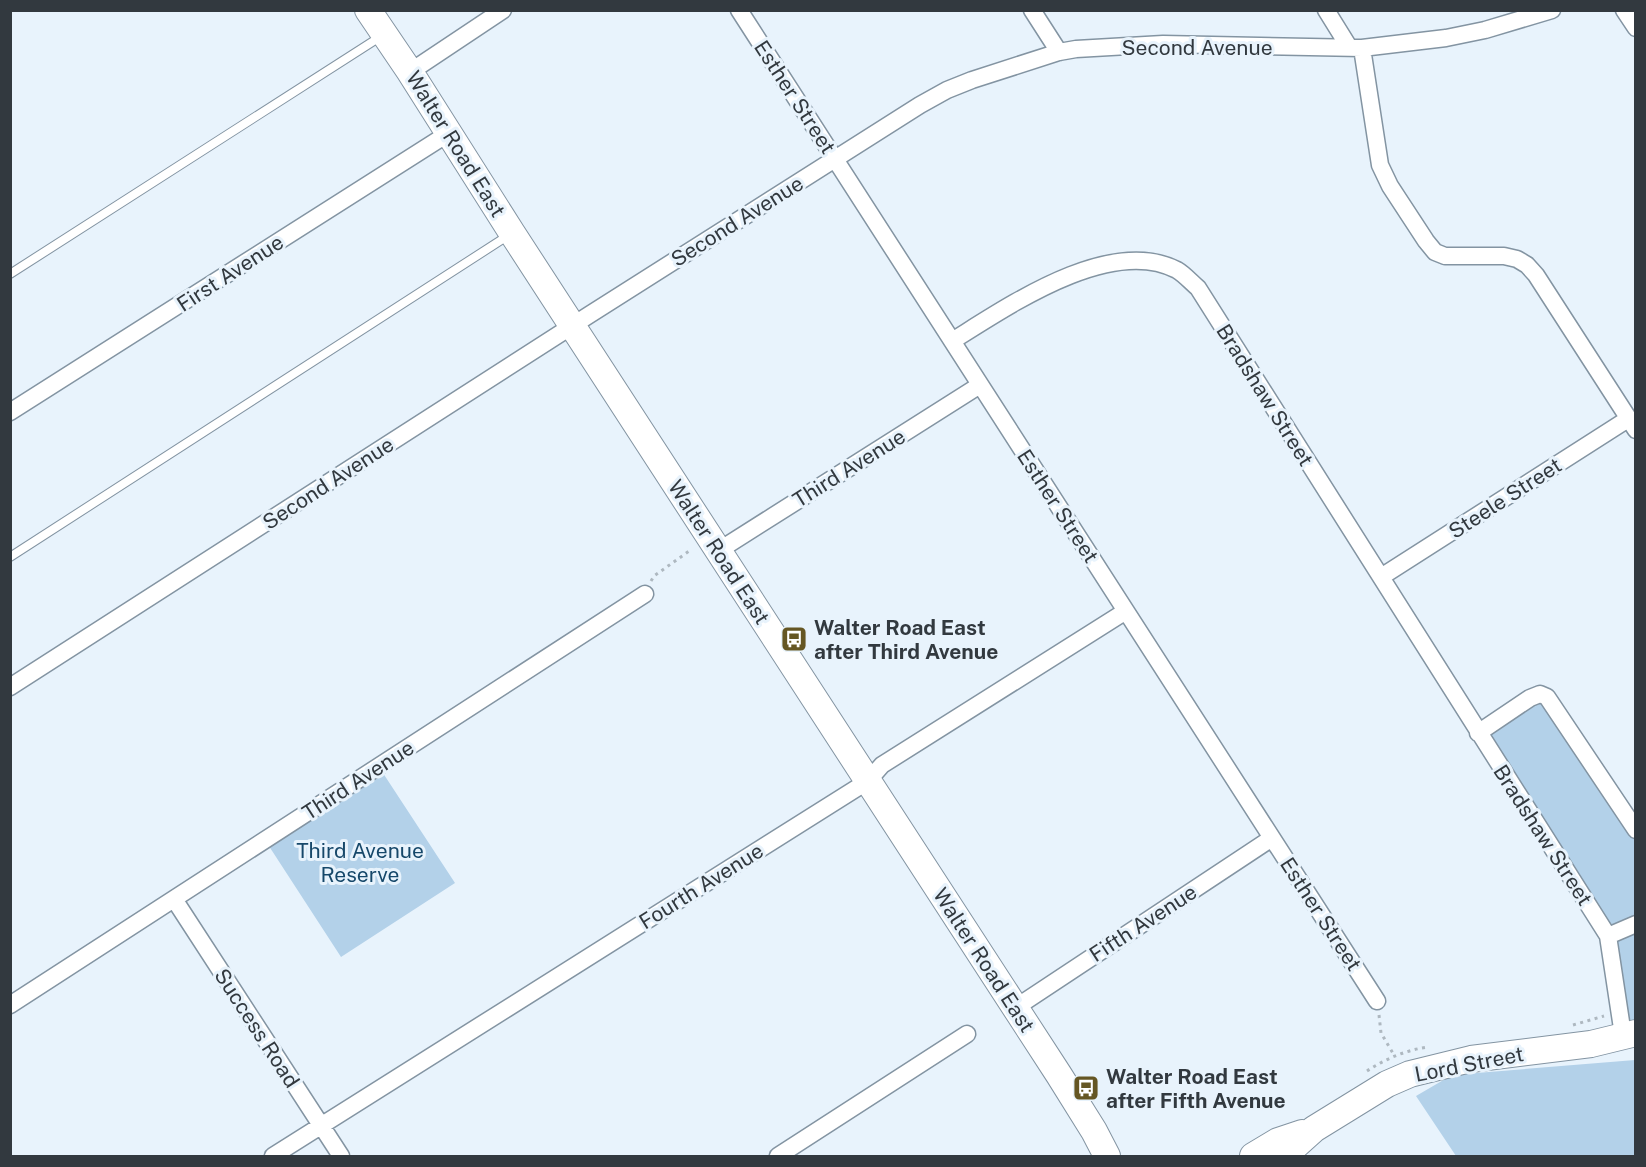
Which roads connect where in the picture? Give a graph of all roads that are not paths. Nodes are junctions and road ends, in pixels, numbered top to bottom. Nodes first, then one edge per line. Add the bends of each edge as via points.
1 (368, 10) edge
2 (503, 10) edge
3 (739, 10) edge
4 (1032, 10) edge
5 (1326, 10) edge
6 (1552, 10) edge
7 (1624, 10) edge
8 (1635, 28) edge
9 (384, 35) junction
10 (1356, 48) junction
11 (1059, 52) junction
12 (410, 72) junction
13 (449, 133) junction
14 (834, 159) junction
15 (512, 233) junction
16 (10, 274) edge
17 (572, 326) junction
18 (952, 341) junction
19 (980, 385) junction
20 (10, 412) edge
21 (1632, 424) edge
22 (718, 551) junction
23 (10, 557) edge
24 (1381, 578) junction
25 (645, 594) road end
26 (1126, 611) junction
27 (10, 687) edge
28 (1478, 733) junction
29 (868, 781) junction
30 (1635, 830) edge
31 (1272, 838) junction
32 (174, 899) junction
33 (1635, 924) edge
34 (1608, 936) junction
35 (1377, 1001) road end
36 (10, 1005) edge
37 (1014, 1008) junction
38 (967, 1034) dead end
39 (1629, 1034) edge
40 (321, 1126) junction
41 (1314, 1129) junction
42 (273, 1156) edge
43 (341, 1156) edge
44 (778, 1156) edge
45 (1107, 1156) edge
46 (1253, 1156) edge
47 (1284, 1156) edge

1 - 9 main road, Walter Road East
2 - 12 street
3 - 14 street, Esther Street
4 - 11 street
5 - 10 street
6 - 10 street, Second Avenue via 1446,38
7 - 8 street
9 - 12 main road, Walter Road East
9 - 16 lane
10 - 11 street, Second Avenue via 1163,44
10 - 21 street via 1380,165 1426,241 1435,252 1445,256 1504,256 1527,265
11 - 14 street, Second Avenue via 947,90
12 - 13 main road, Walter Road East
13 - 15 main road, Walter Road East
13 - 20 street, First Avenue
14 - 17 street, Second Avenue
14 - 18 street, Esther Street
15 - 17 main road, Walter Road East
15 - 23 lane
17 - 22 main road, Walter Road East
17 - 27 street, Second Avenue
18 - 19 street, Esther Street
18 - 24 street, Bradshaw Street via 1027,294 1076,272 1148,260 1178,270 1198,288
19 - 22 street, Third Avenue
19 - 26 street, Esther Street
21 - 24 street, Steele Street
22 - 29 main road, Walter Road East
24 - 28 street, Bradshaw Street
25 - 32 street, Third Avenue
26 - 29 street, Fourth Avenue via 882,765
26 - 31 street, Esther Street
28 - 30 street via 1530,698 1540,694 1547,697
28 - 34 street, Bradshaw Street
29 - 37 main road, Walter Road East
29 - 40 street, Fourth Avenue
31 - 35 street, Esther Street
31 - 37 street, Fifth Avenue
32 - 36 street, Third Avenue
32 - 40 street, Success Road
33 - 34 street
34 - 39 street, Bradshaw Street
37 - 45 main road, Walter Road East
38 - 44 street
39 - 41 main road, Lord Street via 1591,1044 1471,1059 1410,1074 1386,1084
40 - 42 street, Fourth Avenue
40 - 43 street, Success Road
41 - 46 main road, Lord Street via 1278,1141
41 - 47 main road, Lord Street

